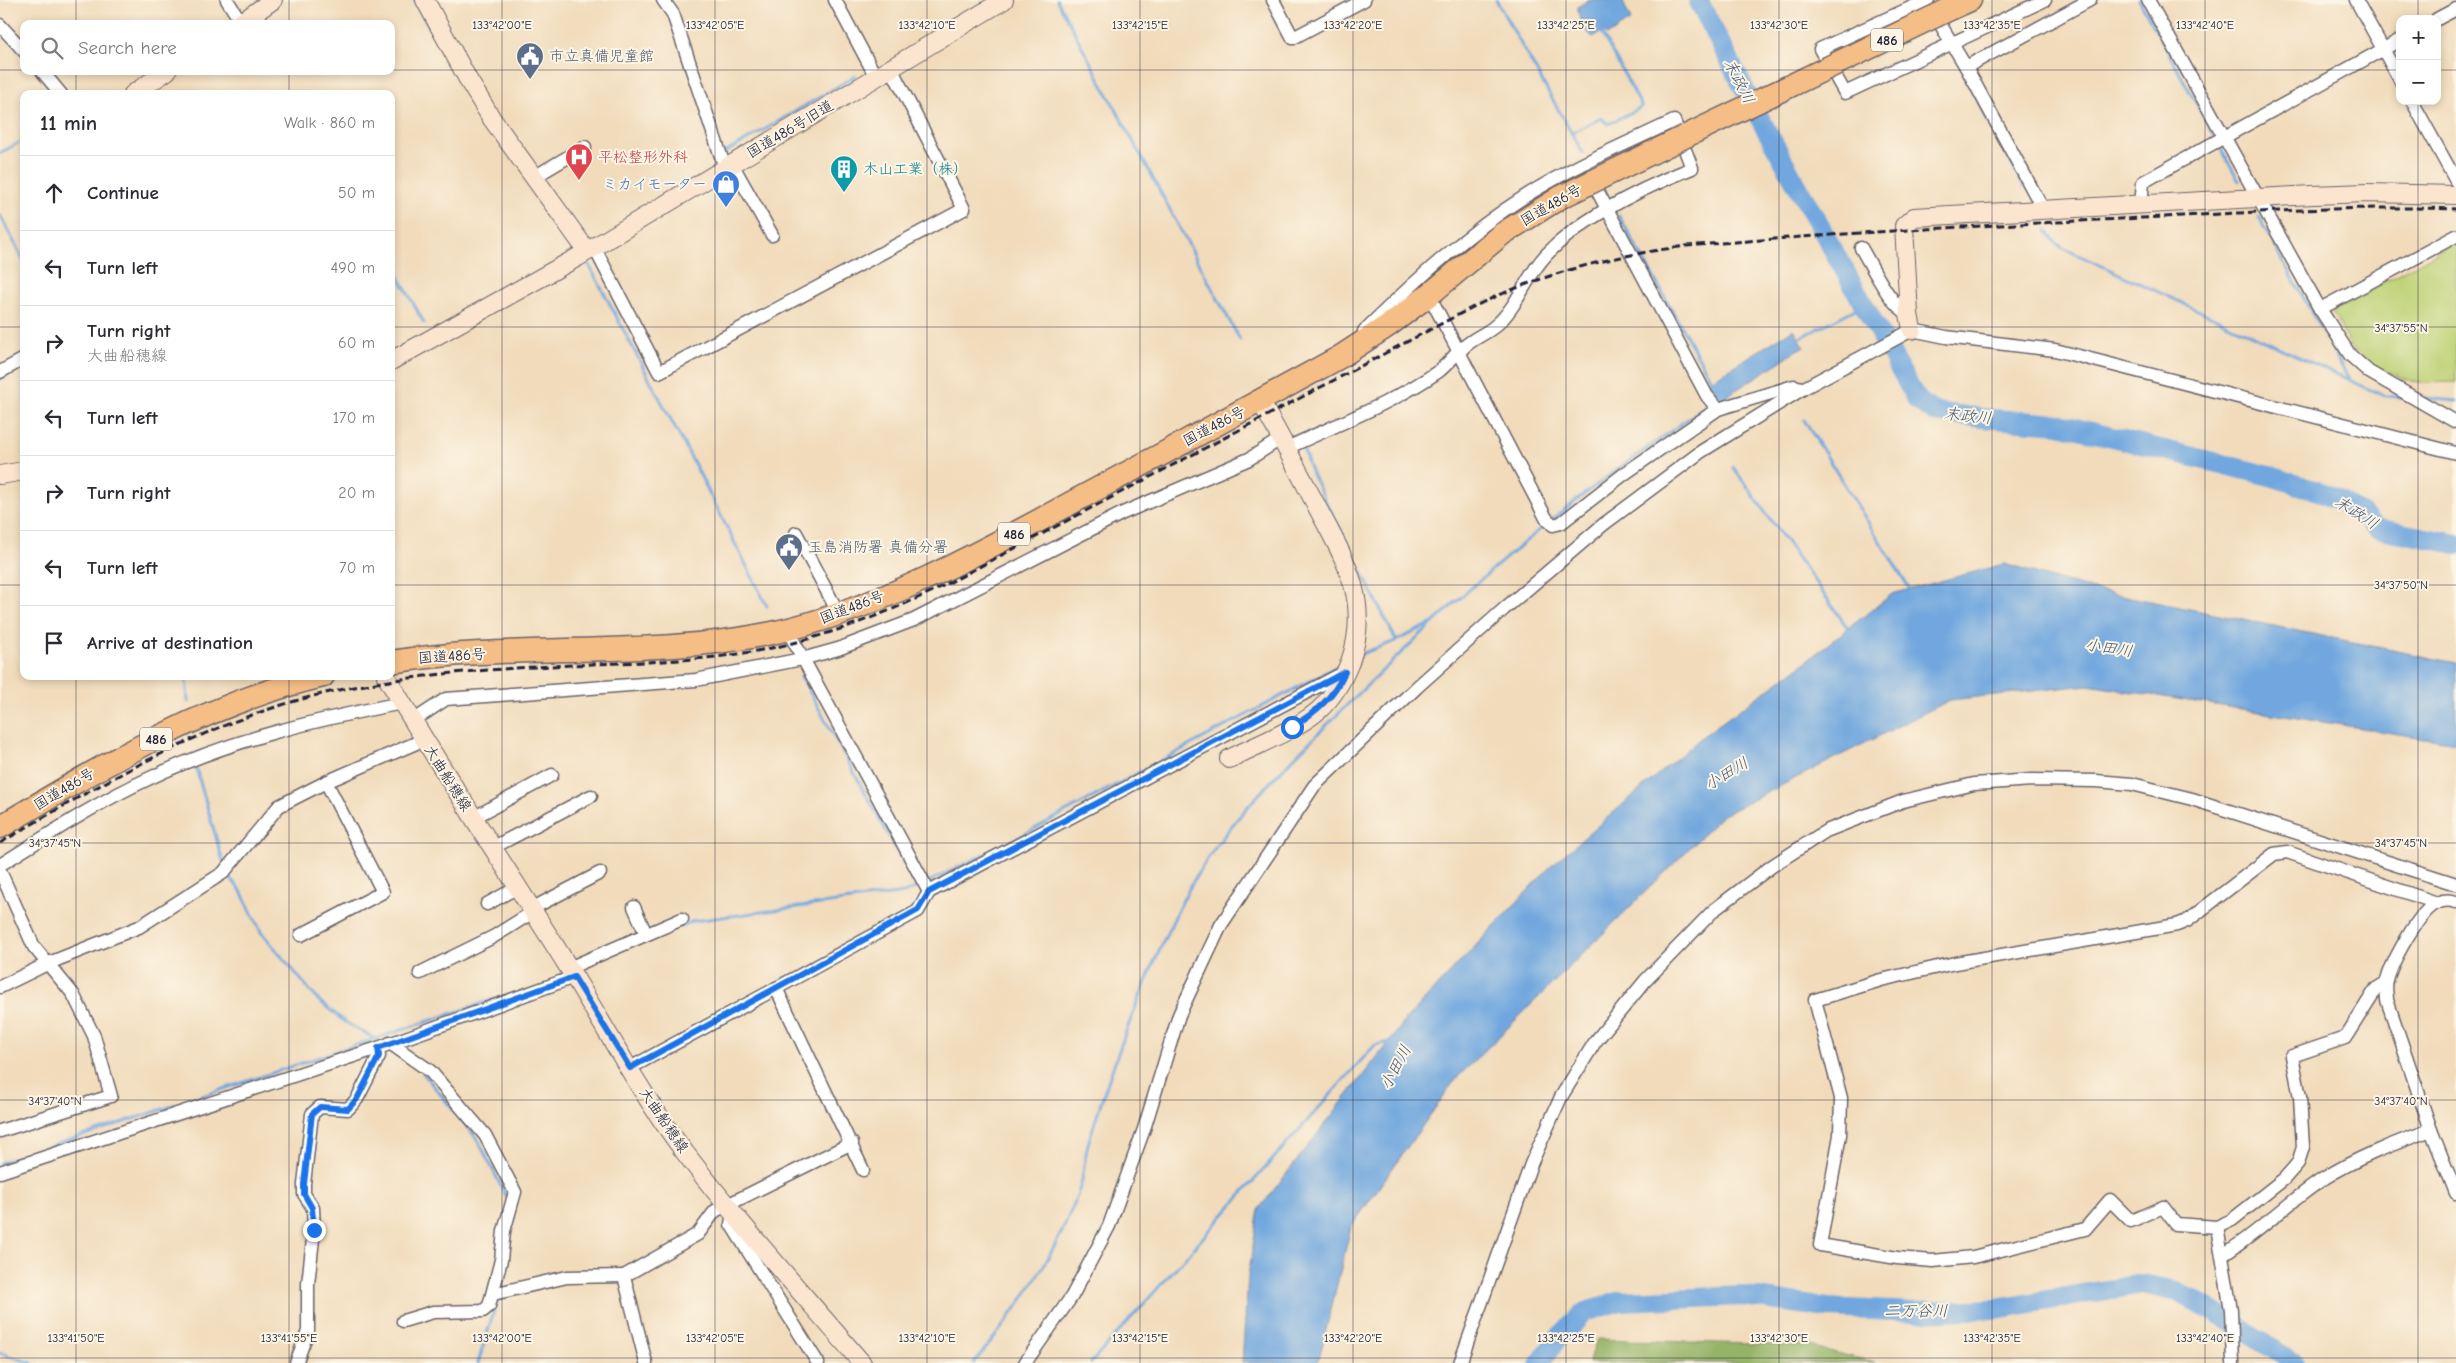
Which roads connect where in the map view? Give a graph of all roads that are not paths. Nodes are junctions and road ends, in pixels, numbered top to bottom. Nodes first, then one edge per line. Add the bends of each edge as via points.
1 (228, 0) edge
2 (273, 0) edge
3 (425, 0) edge
4 (664, 0) edge
5 (836, 0) edge
6 (1004, 0) edge
7 (1273, 0) edge
8 (1364, 0) edge
9 (1925, 0) edge
10 (2045, 0) edge
11 (2090, 0) edge
12 (2148, 0) edge
13 (2356, 0) edge
14 (1961, 4) edge
15 (2456, 9) edge
16 (2441, 17) edge
17 (238, 20) edge
18 (244, 20) edge
19 (0, 25) edge
20 (2396, 42) edge
21 (1948, 46) junction
22 (20, 47) edge
23 (2383, 49) junction
24 (1966, 67) junction
25 (883, 73) junction
26 (2396, 73) edge
27 (45, 75) edge
28 (161, 75) edge
29 (58, 90) edge
30 (139, 90) edge
31 (2414, 105) edge
32 (2219, 140) junction
33 (585, 148) dead end
34 (1584, 164) junction
35 (728, 166) junction
36 (534, 177) junction
37 (2456, 182) edge
38 (2456, 195) edge
39 (2259, 198) junction
40 (2141, 206) junction
41 (1607, 210) junction
42 (2044, 211) junction
43 (772, 235) dead end
44 (2456, 236) edge
45 (1861, 248) dead end
46 (591, 249) junction
47 (1429, 295) junction
48 (2320, 309) junction
49 (1907, 327) junction
50 (1459, 352) junction
51 (1340, 357) junction
52 (395, 358) edge
53 (20, 361) edge
54 (0, 372) edge
55 (1804, 388) junction
56 (1260, 401) junction
57 (1713, 403) junction
58 (2456, 422) edge
59 (1284, 443) junction
60 (2456, 453) edge
61 (20, 472) edge
62 (0, 475) edge
63 (796, 533) dead end
64 (839, 614) junction
65 (787, 629) junction
66 (802, 659) junction
67 (395, 662) edge
68 (1349, 663) junction
69 (306, 680) edge
70 (388, 680) edge
71 (402, 703) junction
72 (412, 721) junction
73 (423, 740) junction
74 (1229, 759) dead end
75 (552, 775) dead end
76 (326, 782) junction
77 (591, 796) dead end
78 (473, 818) junction
79 (0, 827) edge
80 (492, 848) junction
81 (0, 865) edge
82 (0, 870) edge
83 (600, 873) dead end
84 (2456, 884) edge
85 (518, 887) junction
86 (929, 892) junction
87 (2437, 902) junction
88 (2456, 902) edge
89 (486, 904) dead end
90 (634, 907) dead end
91 (532, 910) junction
92 (682, 919) dead end
93 (646, 934) junction
94 (301, 935) dead end
95 (49, 963) junction
96 (571, 972) junction
97 (420, 973) dead end
98 (2386, 983) junction
99 (0, 987) edge
100 (776, 988) junction
101 (384, 1045) junction
102 (630, 1068) junction
103 (2431, 1130) junction
104 (0, 1131) edge
105 (852, 1143) junction
106 (863, 1170) dead end
107 (0, 1172) edge
108 (2456, 1193) edge
109 (729, 1209) junction
110 (2217, 1227) junction
111 (2223, 1255) junction
112 (624, 1276) junction
113 (492, 1294) junction
114 (403, 1321) dead end
115 (296, 1363) edge
116 (646, 1363) edge
117 (818, 1363) edge
118 (862, 1363) edge
119 (1025, 1363) edge
120 (1460, 1363) edge
121 (2233, 1363) edge

1 - 17 street
2 - 18 street
3 - 36 street via 474,90
4 - 35 street
5 - 25 street
6 - 25 street, 国道486号旧道
7 - 8 street via 1293,38
9 - 21 street
9 - 21 street via 1820,49 1845,93
10 - 21 street
11 - 24 street
12 - 32 street
13 - 23 street
14 - 47 highway, 国道486号 / 486, bridge via 1561,197 1502,234
15 - 16 street
19 - 22 street
20 - 23 street
21 - 24 street
23 - 26 street
23 - 32 street
24 - 42 street
25 - 35 street, 国道486号旧道
25 - 46 street via 964,209 659,372
27 - 29 street
28 - 30 street
31 - 37 street
32 - 39 street
32 - 40 street via 2143,182
33 - 36 street
34 - 41 street
34 - 41 street via 1674,121 1692,168 1662,180
34 - 51 street via 1525,196 1490,221 1403,293
35 - 43 street
35 - 46 street, 国道486号旧道
36 - 46 street
38 - 39 street via 2367,193
39 - 40 street
39 - 48 street
40 - 42 street
41 - 50 street via 1547,254 1534,269 1514,305 1496,325
41 - 57 street
42 - 49 street via 1914,217 1904,226
44 - 48 street
45 - 49 street via 1902,311
46 - 52 street, 国道486号旧道
47 - 50 street
47 - 51 highway, 国道486号 / 486
48 - 58 street via 2350,355 2369,372
49 - 55 street
49 - 60 street via 1946,337 2055,350
50 - 57 street via 1550,521 1561,523
50 - 59 street via 1440,370 1388,401
51 - 56 highway, 国道486号 / 486
53 - 54 street
55 - 57 street via 1794,386
55 - 119 street via 1702,451 1604,524 1504,609 1314,786 1221,925 1179,1015 1144,1129 1109,1226 1072,1296
56 - 59 street
56 - 64 highway, 国道486号 / 486 via 985,550
59 - 66 street via 1123,513 914,620
59 - 68 street via 1344,559 1354,586 1359,622
61 - 62 street
63 - 64 street
64 - 65 highway, 国道486号 / 486
65 - 66 street
65 - 67 highway, 国道486号 / 486 via 743,638 651,648 473,653
66 - 72 street via 696,680 446,699
66 - 86 street
68 - 74 street via 1337,688 1318,711
68 - 86 street
69 - 79 highway, 国道486号 / 486 via 218,708 114,759
70 - 71 street, 大曲船穂線
71 - 72 street, 大曲船穂線
71 - 81 street via 304,723 229,745 148,779
72 - 73 street, 大曲船穂線
73 - 76 street
73 - 78 street, 大曲船穂線
75 - 78 street
76 - 94 street via 383,892
76 - 95 street via 279,806 225,871 139,927
77 - 80 street
78 - 80 street, 大曲船穂線
80 - 85 street, 大曲船穂線
82 - 95 street via 34,947
83 - 91 street
84 - 120 street via 2192,799 2132,784 2032,780 1974,784 1903,801 1826,831 1772,866 1714,910 1644,981 1595,1042 1562,1097 1531,1164
85 - 89 street
85 - 91 street, 大曲船穂線
86 - 100 street via 918,910
87 - 88 street
87 - 98 street via 2423,913 2392,966
87 - 110 street via 2287,852 2274,854 2187,921 2177,925 1955,963 1815,1000 1841,1098 1840,1135 1820,1245 1906,1259 1933,1261 1973,1257 2085,1229 2110,1200 2131,1221 2163,1206 2176,1224
90 - 93 street
91 - 96 street, 大曲船穂線
91 - 97 street via 493,937
92 - 93 street
93 - 96 street via 621,951
95 - 99 street
95 - 104 street via 73,994 94,1036 111,1096
96 - 101 street
96 - 102 street, 大曲船穂線
98 - 103 street via 2387,1000
98 - 110 street via 2376,989 2346,1038 2292,1056 2300,1096 2304,1147 2298,1163 2284,1179 2232,1220
100 - 102 street
100 - 105 street
101 - 107 street
101 - 113 street via 430,1071 485,1135 515,1192
101 - 115 street via 357,1099 348,1109 320,1107 312,1114 304,1184 304,1194 312,1208 314,1230 308,1284 308,1331
102 - 109 street, 大曲船穂線 via 685,1153
103 - 108 street
103 - 111 street via 2389,1146 2324,1178 2247,1241
105 - 106 street
105 - 109 street
109 - 112 street via 715,1211 698,1234
109 - 117 street via 731,1224
109 - 118 street, 大曲船穂線
110 - 111 street
111 - 121 street via 2231,1310
112 - 113 street via 567,1277
112 - 116 street
113 - 114 street via 489,1306 483,1311 433,1312

